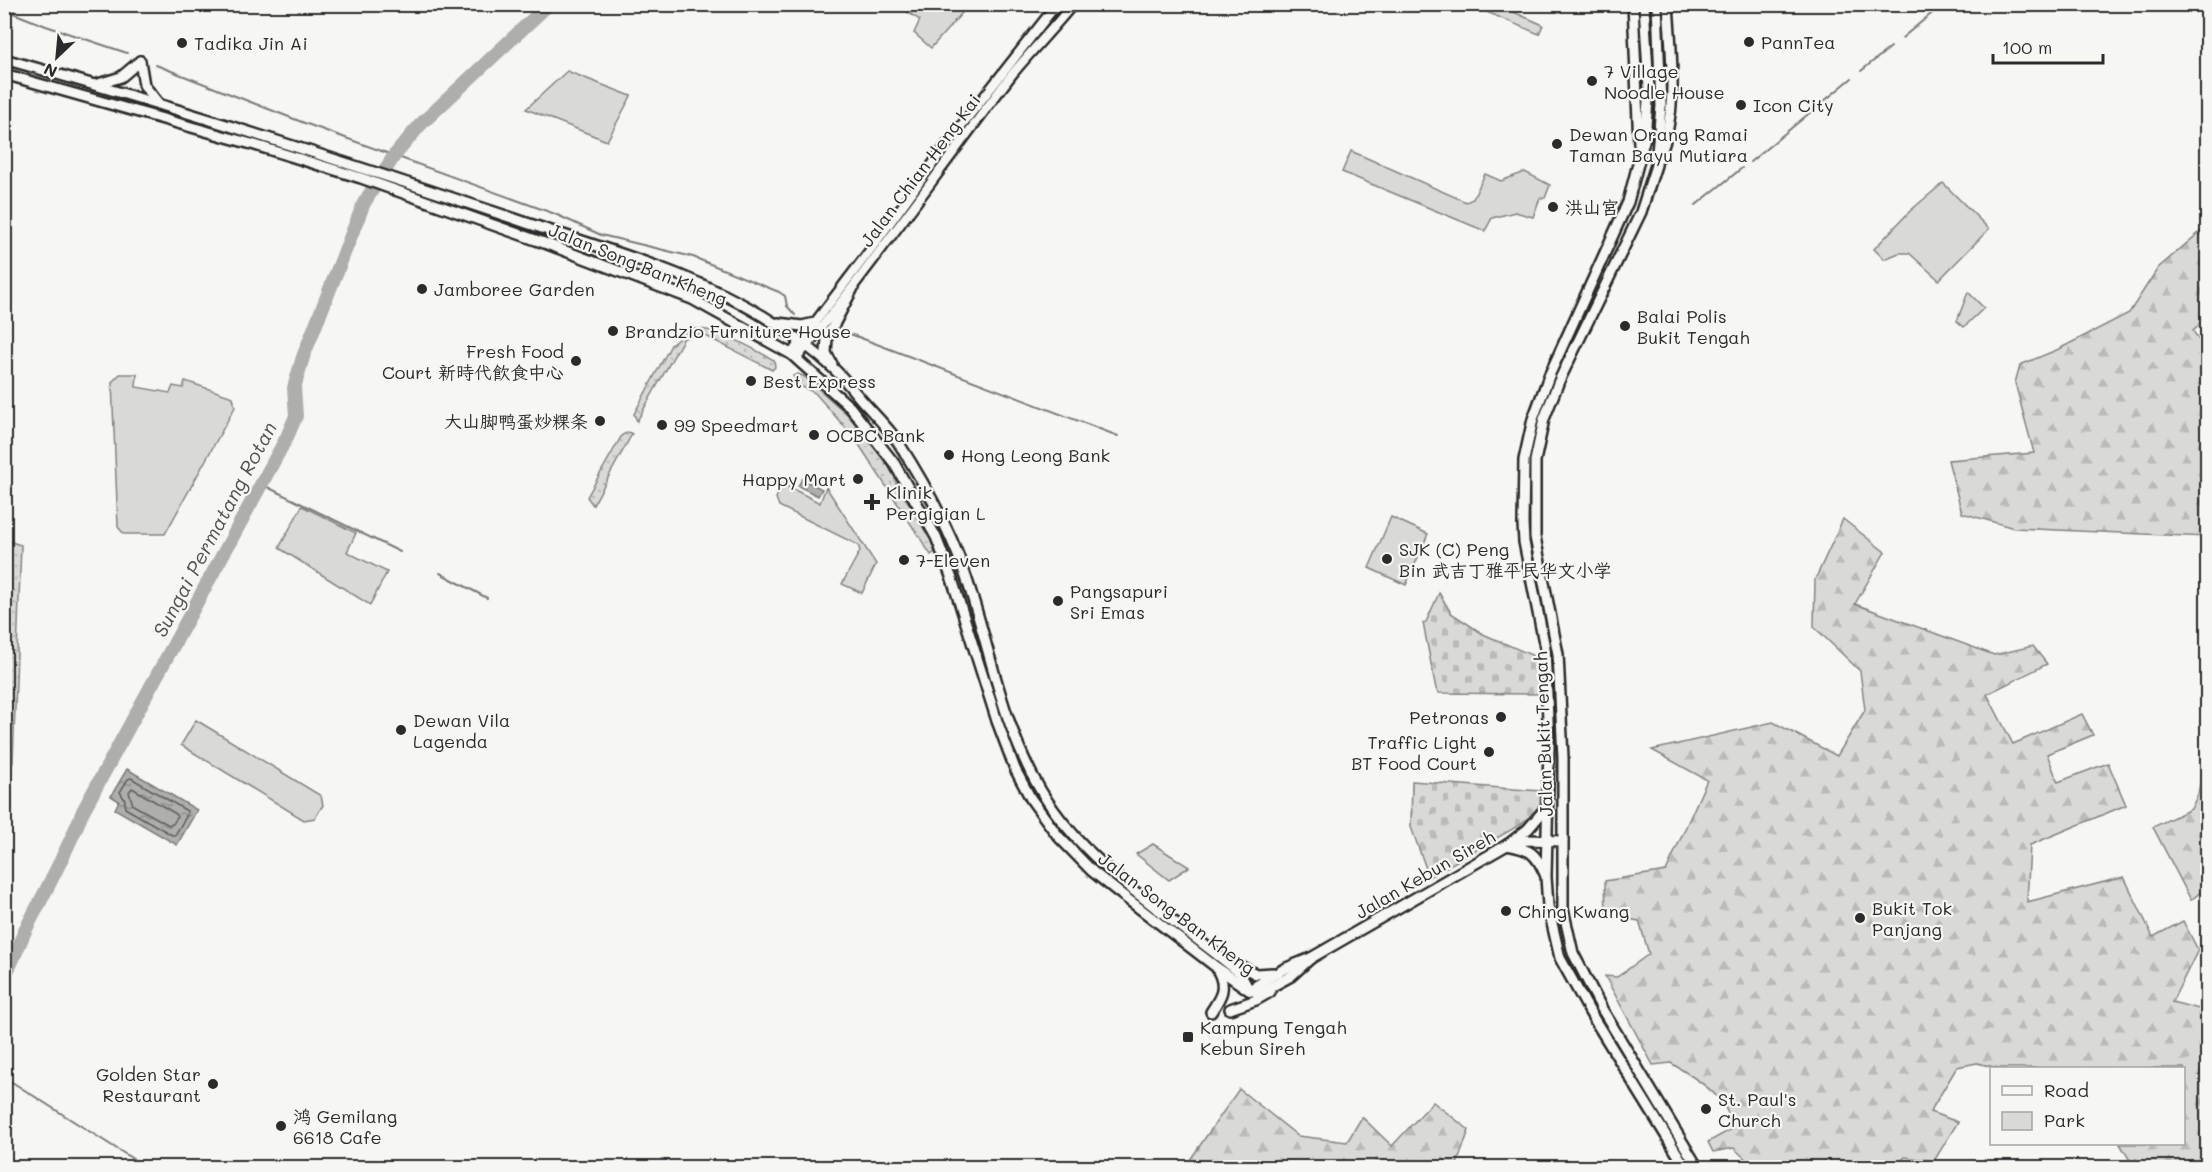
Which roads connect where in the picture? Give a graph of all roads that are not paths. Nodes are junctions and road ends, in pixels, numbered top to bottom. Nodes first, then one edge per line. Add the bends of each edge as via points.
1 (1057, 4) edge
2 (1073, 4) edge
3 (1633, 4) edge
4 (1668, 4) edge
5 (1644, 7) edge
6 (1657, 7) edge
7 (4, 59) edge
8 (4, 74) edge
9 (95, 85) junction
10 (159, 104) junction
11 (1640, 156) junction
12 (1656, 165) junction
13 (853, 288) junction
14 (772, 322) junction
15 (814, 323) junction
16 (804, 344) junction
17 (794, 356) junction
18 (834, 368) junction
19 (1547, 807) junction
20 (1547, 840) junction
21 (1563, 841) junction
22 (1507, 845) junction
23 (1546, 877) junction
24 (1217, 954) junction
25 (1216, 967) junction
26 (1288, 972) junction
27 (1249, 990) junction
28 (1230, 1009) dead end
29 (1211, 1012) dead end
30 (1686, 1167) edge
31 (1698, 1167) edge

1 - 15 main road, Jalan Chian Heng Kai
2 - 13 main road, Jalan Chian Heng Kai via 1011,76
3 - 11 main road
4 - 12 main road via 1671,114
5 - 11 main road, Jalan Bukit Tengah via 1648,89
6 - 12 main road, Jalan Bukit Tengah via 1661,106
7 - 9 main road, Jalan Song Ban Kheng
8 - 17 main road, Jalan Song Ban Kheng via 361,178 547,244 692,299
9 - 10 main road, Jalan Song Ban Kheng
9 - 10 main road via 121,77 140,61 144,85
10 - 14 main road, Jalan Song Ban Kheng via 364,168 682,276
11 - 19 main road, Jalan Bukit Tengah via 1628,202 1537,408 1524,460 1524,542 1545,648
12 - 21 main road, Jalan Bukit Tengah via 1641,212 1558,383 1544,419 1535,461 1534,537 1557,646 1562,697
13 - 16 main road, Jalan Chian Heng Kai
13 - 18 main road via 827,338 826,353
14 - 15 main road via 795,326
14 - 16 main road, Jalan Song Ban Kheng
15 - 16 main road, Jalan Chian Heng Kai
16 - 17 main road, Jalan Chian Heng Kai
16 - 18 main road, Jalan Song Ban Kheng
17 - 25 main road, Jalan Song Ban Kheng via 850,407 894,463 936,537 997,721 1031,799 1058,836 1092,871
18 - 24 main road, Jalan Song Ban Kheng via 894,437 952,538 997,686 1023,758 1042,793 1068,829 1101,862
19 - 20 main road, Jalan Bukit Tengah
19 - 22 main road
20 - 21 main road, Jalan Kebun Sireh
20 - 22 main road, Jalan Kebun Sireh
20 - 23 main road, Jalan Bukit Tengah
21 - 31 main road, Jalan Bukit Tengah via 1563,909 1573,952
22 - 23 main road via 1535,855
22 - 26 main road, Jalan Kebun Sireh
23 - 30 main road, Jalan Bukit Tengah via 1560,958
24 - 26 main road via 1256,974
24 - 27 main road, Jalan Song Ban Kheng via 1240,973
25 - 27 main road, Jalan Song Ban Kheng
25 - 29 main road via 1223,992
26 - 27 main road, Jalan Kebun Sireh via 1262,992
26 - 28 main road via 1256,1000

